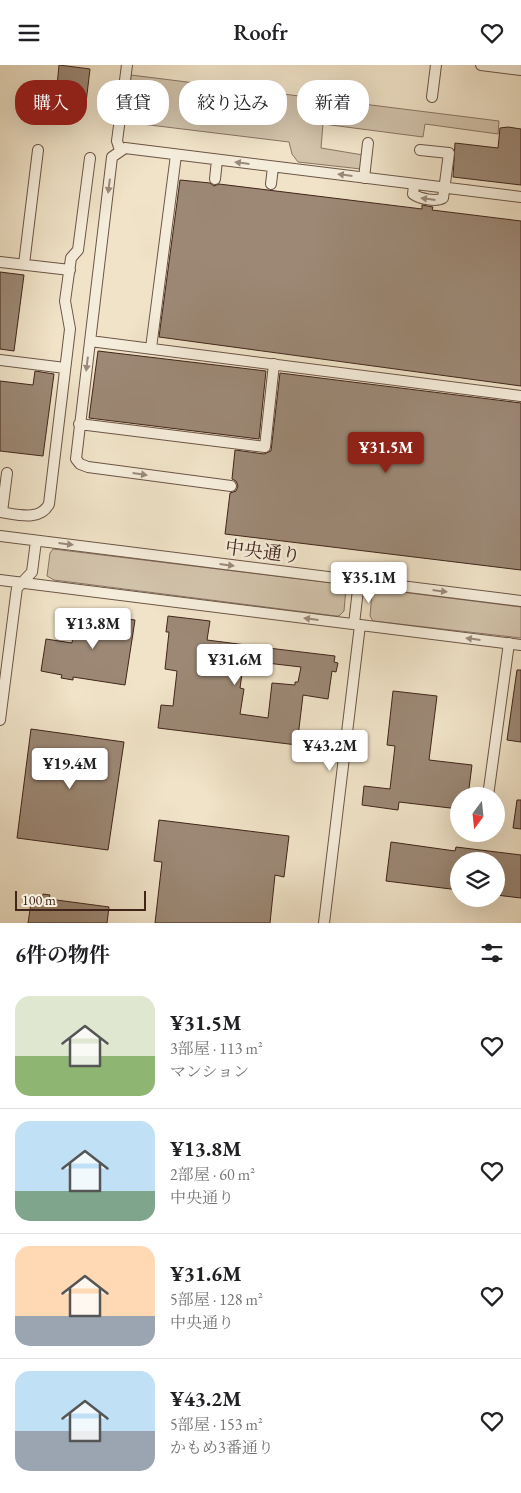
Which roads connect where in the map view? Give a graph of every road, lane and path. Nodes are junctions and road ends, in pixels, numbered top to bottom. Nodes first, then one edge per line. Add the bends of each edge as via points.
1 (127, 65) edge
2 (436, 65) edge
3 (481, 65) edge
4 (521, 70) edge
5 (432, 97) dead end
6 (368, 143) dead end
7 (38, 150) dead end
8 (120, 150) junction
9 (420, 150) dead end
10 (176, 155) junction
11 (90, 158) dead end
12 (217, 160) junction
13 (273, 167) junction
14 (364, 178) junction
15 (215, 179) dead end
16 (271, 184) dead end
17 (444, 188) junction
18 (521, 197) edge
19 (0, 262) edge
20 (24, 264) junction
21 (70, 270) junction
22 (90, 341) junction
23 (151, 348) junction
24 (0, 360) edge
25 (274, 364) junction
26 (65, 368) junction
27 (521, 396) edge
28 (79, 424) junction
29 (8, 473) dead end
30 (231, 485) dead end
31 (1, 512) edge
32 (0, 536) edge
33 (36, 541) junction
34 (0, 580) edge
35 (359, 581) junction
36 (21, 583) junction
37 (521, 601) edge
38 (357, 625) junction
39 (509, 643) junction
40 (521, 645) edge
41 (0, 720) edge
42 (489, 787) edge
43 (324, 923) edge

1 - 8 street via 117,141
2 - 5 street
3 - 4 street
6 - 14 street
7 - 20 street
8 - 10 street
8 -> 22 street via 112,157
9 - 17 street via 448,153
10 - 12 street
10 - 23 street
11 - 21 street via 78,250 71,258
13 -> 12 street
12 - 15 street
14 -> 13 street
13 - 16 street
14 - 17 street
17 - 18 street
19 - 20 street
20 - 21 street
21 - 26 street via 65,306 70,329
22 - 23 street
22 -> 28 street
23 - 25 street
24 - 26 street
25 - 27 street
25 - 28 street via 264,447
26 - 31 street via 46,510 36,516
28 -> 30 street via 76,454 80,464
29 - 31 street
32 - 33 street, 中央通り
33 -> 35 street, 中央通り
33 - 36 street via 32,572
34 - 36 street
35 -> 37 street, 中央通り
35 - 38 street
38 -> 36 street
36 - 41 street via 16,595
39 -> 38 street
38 - 43 street
39 - 40 street
39 - 42 street

